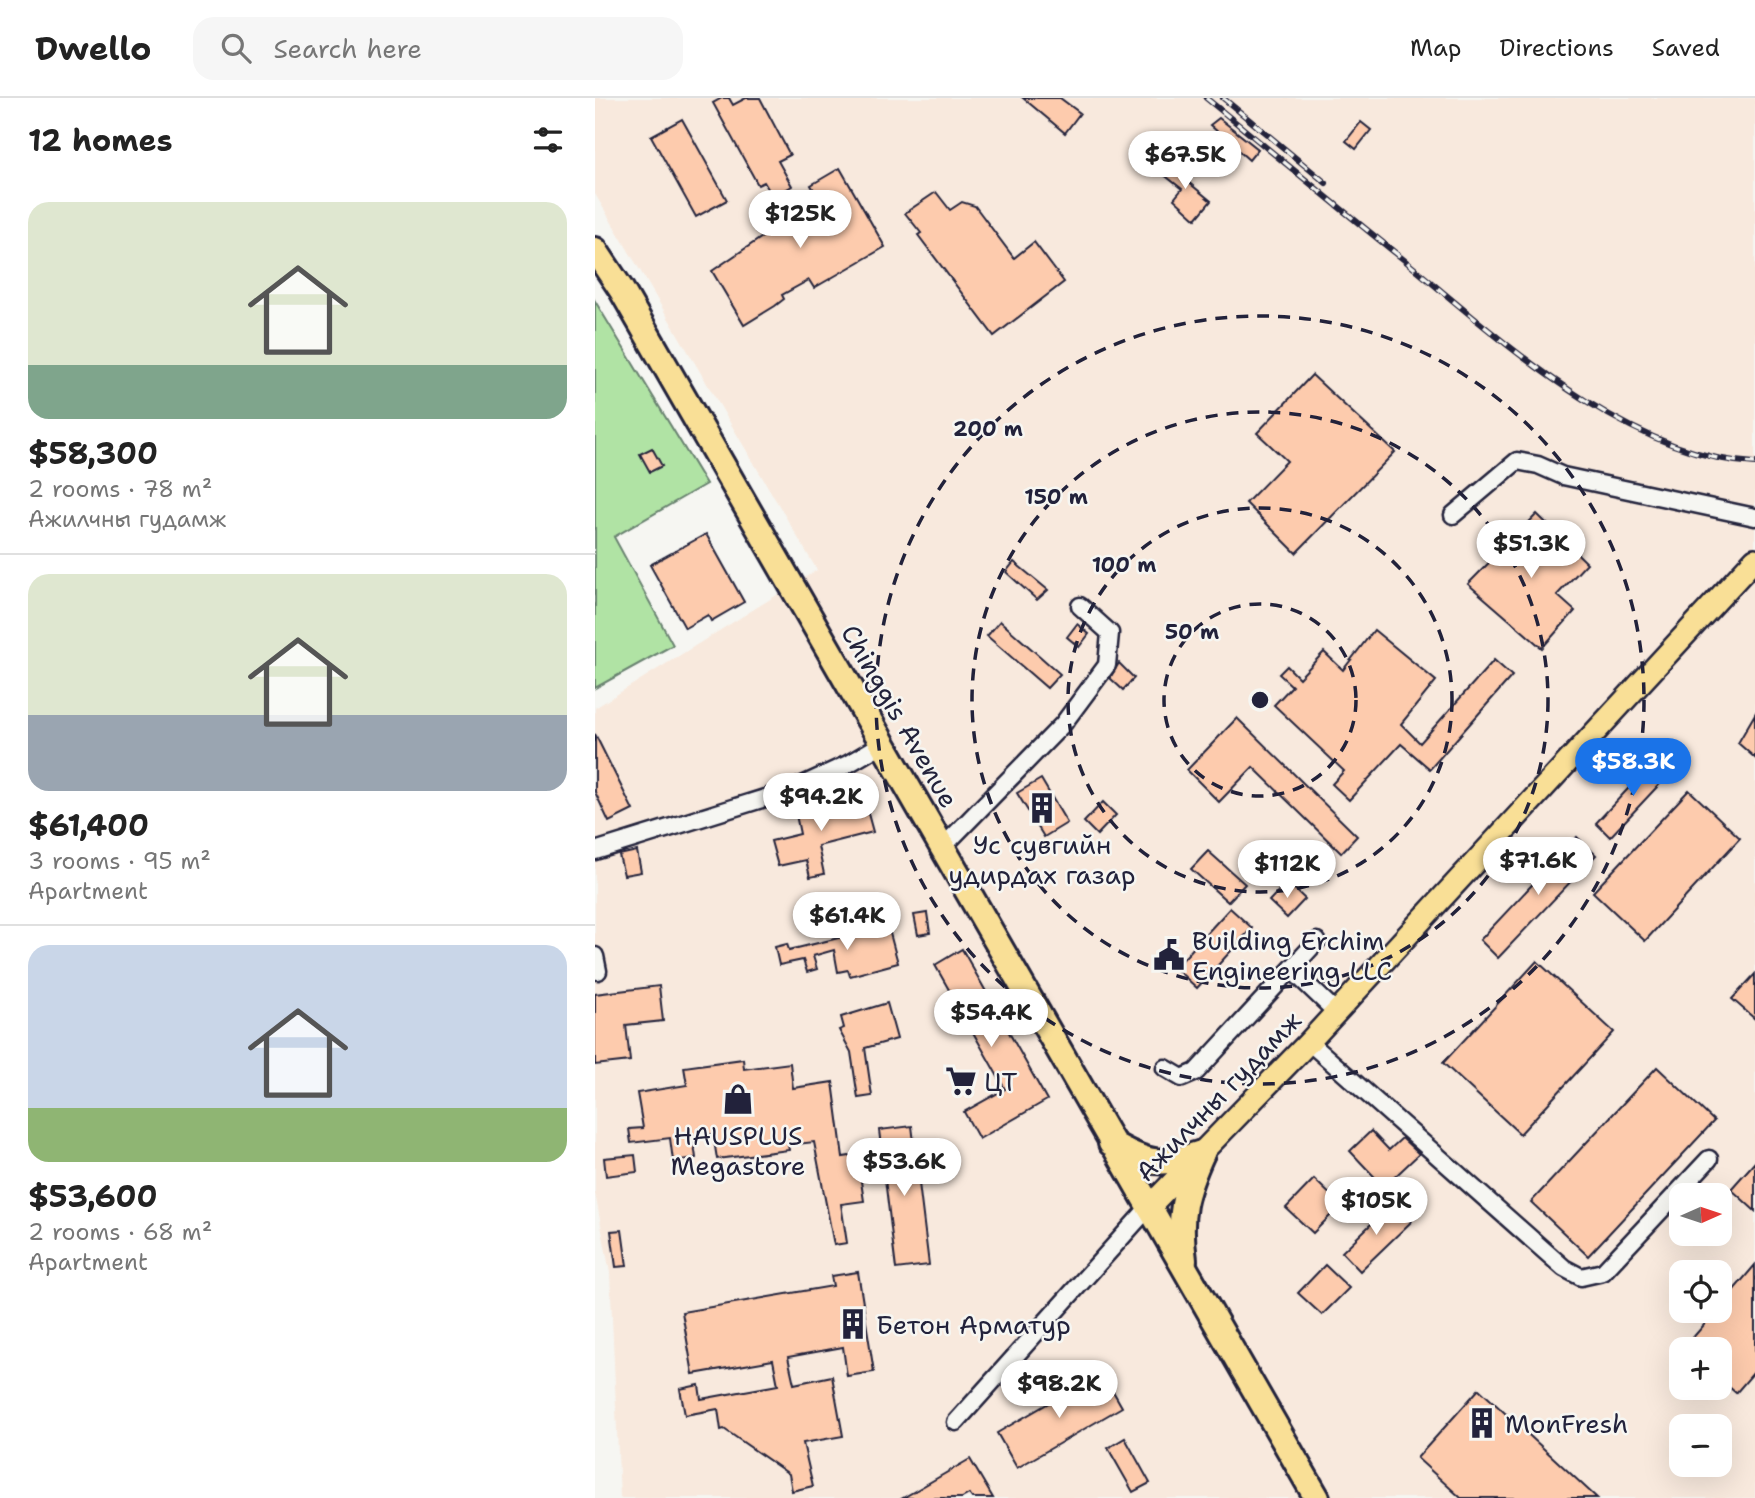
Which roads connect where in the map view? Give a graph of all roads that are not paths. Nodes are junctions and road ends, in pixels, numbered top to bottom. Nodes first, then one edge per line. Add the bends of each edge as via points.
1 (595, 234) edge
2 (595, 250) edge
3 (621, 289) junction
4 (1453, 515) dead end
5 (1755, 517) edge
6 (1755, 559) edge
7 (1080, 606) dead end
8 (882, 744) junction
9 (941, 849) junction
10 (595, 851) edge
11 (1317, 941) dead end
12 (1293, 971) junction
13 (1336, 1012) junction
14 (1309, 1042) junction
15 (1165, 1068) dead end
16 (1111, 1143) junction
17 (1202, 1153) junction
18 (1709, 1159) dead end
19 (1148, 1208) junction
20 (1185, 1272) junction
21 (955, 1422) dead end
22 (1317, 1498) edge

1 - 3 highway, Chinggis Avenue
2 - 3 highway, Chinggis Avenue
3 - 8 highway, Chinggis Avenue
4 - 5 street via 1517,461 1563,476
6 - 13 main road, Ажилчны гудамж
7 - 9 street via 1109,633 1107,665 1063,724
8 - 9 highway, Chinggis Avenue
8 - 10 street via 794,789
9 - 16 highway, Chinggis Avenue
11 - 12 street
12 - 13 street
12 - 15 street via 1196,1072 1182,1078
13 - 14 main road, Ажилчны гудамж
14 - 17 main road, Ажилчны гудамж
14 - 18 street via 1564,1268 1581,1277 1603,1272
16 - 17 highway via 1135,1157 1162,1163
16 - 19 highway, Chinggis Avenue
17 - 19 main road, Ажилчны гудамж
17 - 20 highway via 1181,1209
19 - 20 highway, Chinggis Avenue
19 - 21 street
20 - 22 highway, Chinggis Avenue

